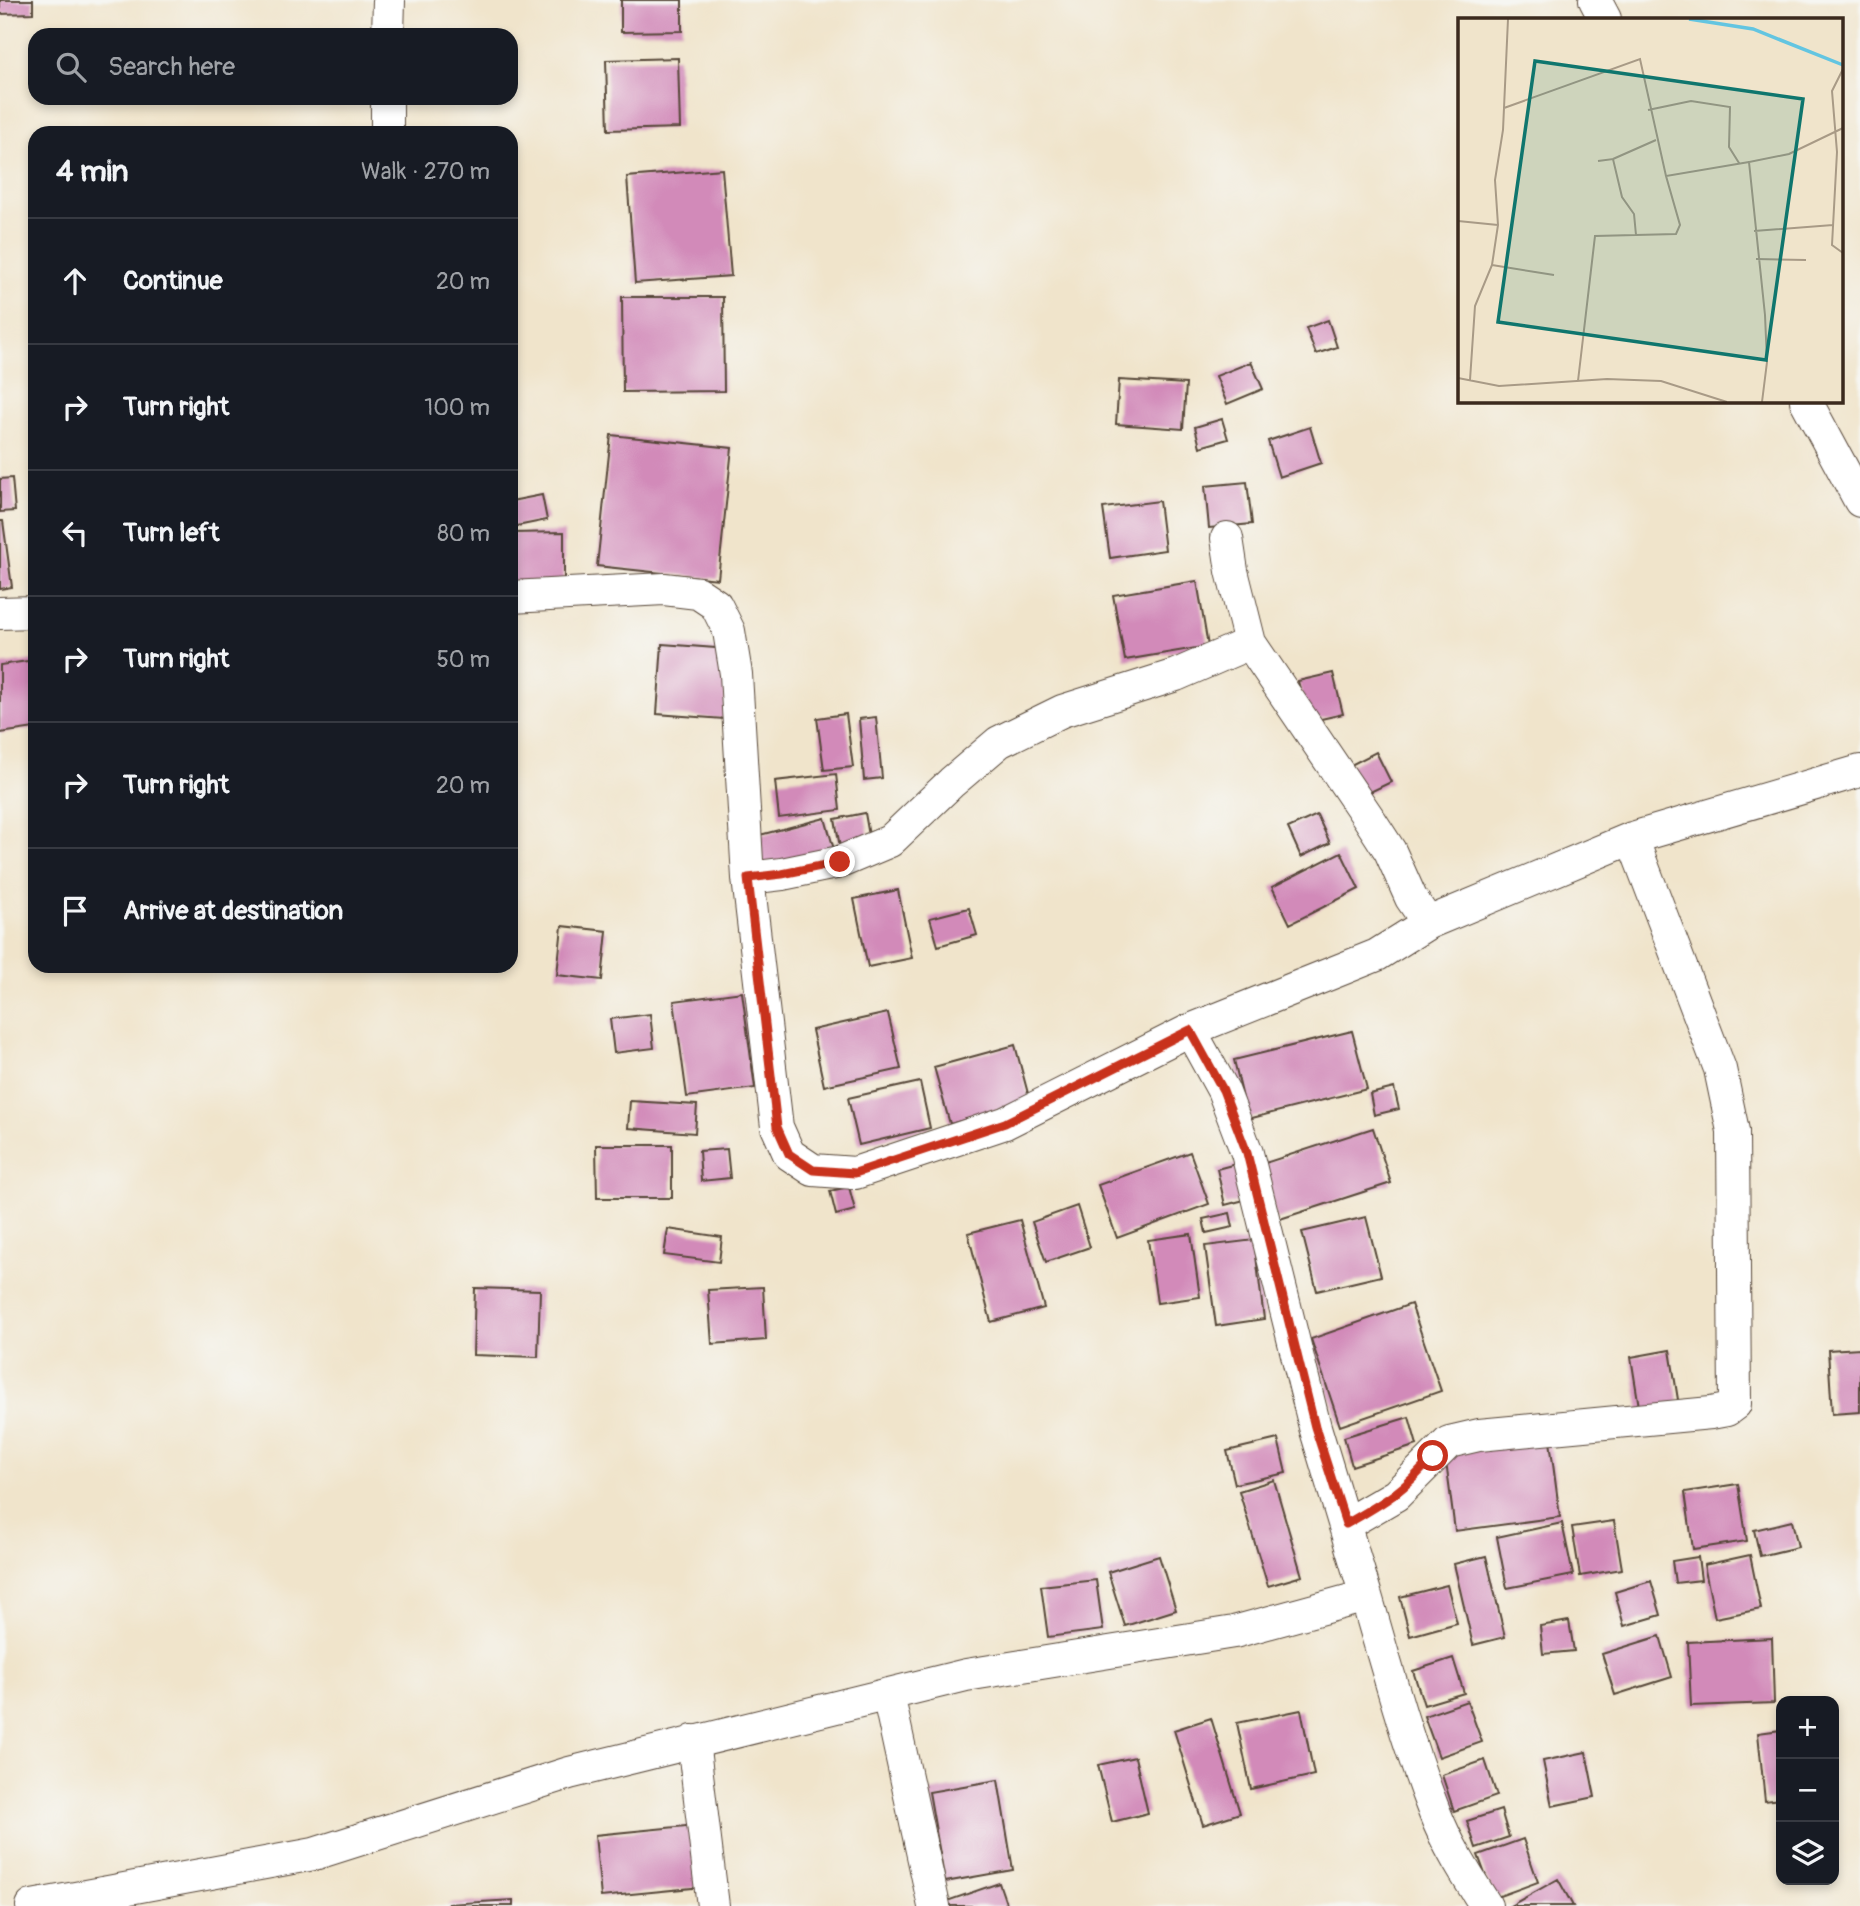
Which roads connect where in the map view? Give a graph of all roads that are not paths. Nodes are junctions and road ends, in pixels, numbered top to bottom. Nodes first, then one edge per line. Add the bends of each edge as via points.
1 (389, 0) edge
2 (1595, 0) edge
3 (1604, 18) edge
4 (388, 28) edge
5 (387, 105) edge
6 (387, 126) edge
7 (1807, 402) edge
8 (1860, 501) edge
9 (1227, 537) dead end
10 (518, 597) edge
11 (28, 612) edge
12 (0, 613) edge
13 (1250, 643) junction
14 (1860, 771) edge
15 (1632, 838) junction
16 (748, 878) junction
17 (1428, 923) junction
18 (1190, 1030) junction
19 (1346, 1524) junction
20 (1366, 1596) junction
21 (888, 1694) junction
22 (693, 1741) junction
23 (32, 1906) edge
24 (713, 1906) edge
25 (933, 1906) edge
26 (1486, 1906) edge

1 - 4 street
2 - 3 street
5 - 6 street
7 - 8 street
9 - 13 street
10 - 16 street via 664,589 698,593 716,605 729,631 736,674
11 - 12 street
13 - 16 street via 1177,675 1062,711 999,742 890,841 840,862
13 - 17 street via 1390,851
14 - 15 street
15 - 17 street
15 - 19 street via 1720,1069 1733,1130 1735,1404 1712,1413 1479,1435 1449,1442 1396,1495
16 - 18 street via 777,1127 789,1154 813,1170 855,1173 1005,1123
17 - 18 street via 1377,955
18 - 19 street via 1223,1090 1247,1153 1315,1427
19 - 20 street
20 - 21 street via 1234,1632 966,1675
20 - 26 street via 1435,1813
21 - 22 street
21 - 25 street
22 - 23 street via 569,1773 314,1854
22 - 24 street

